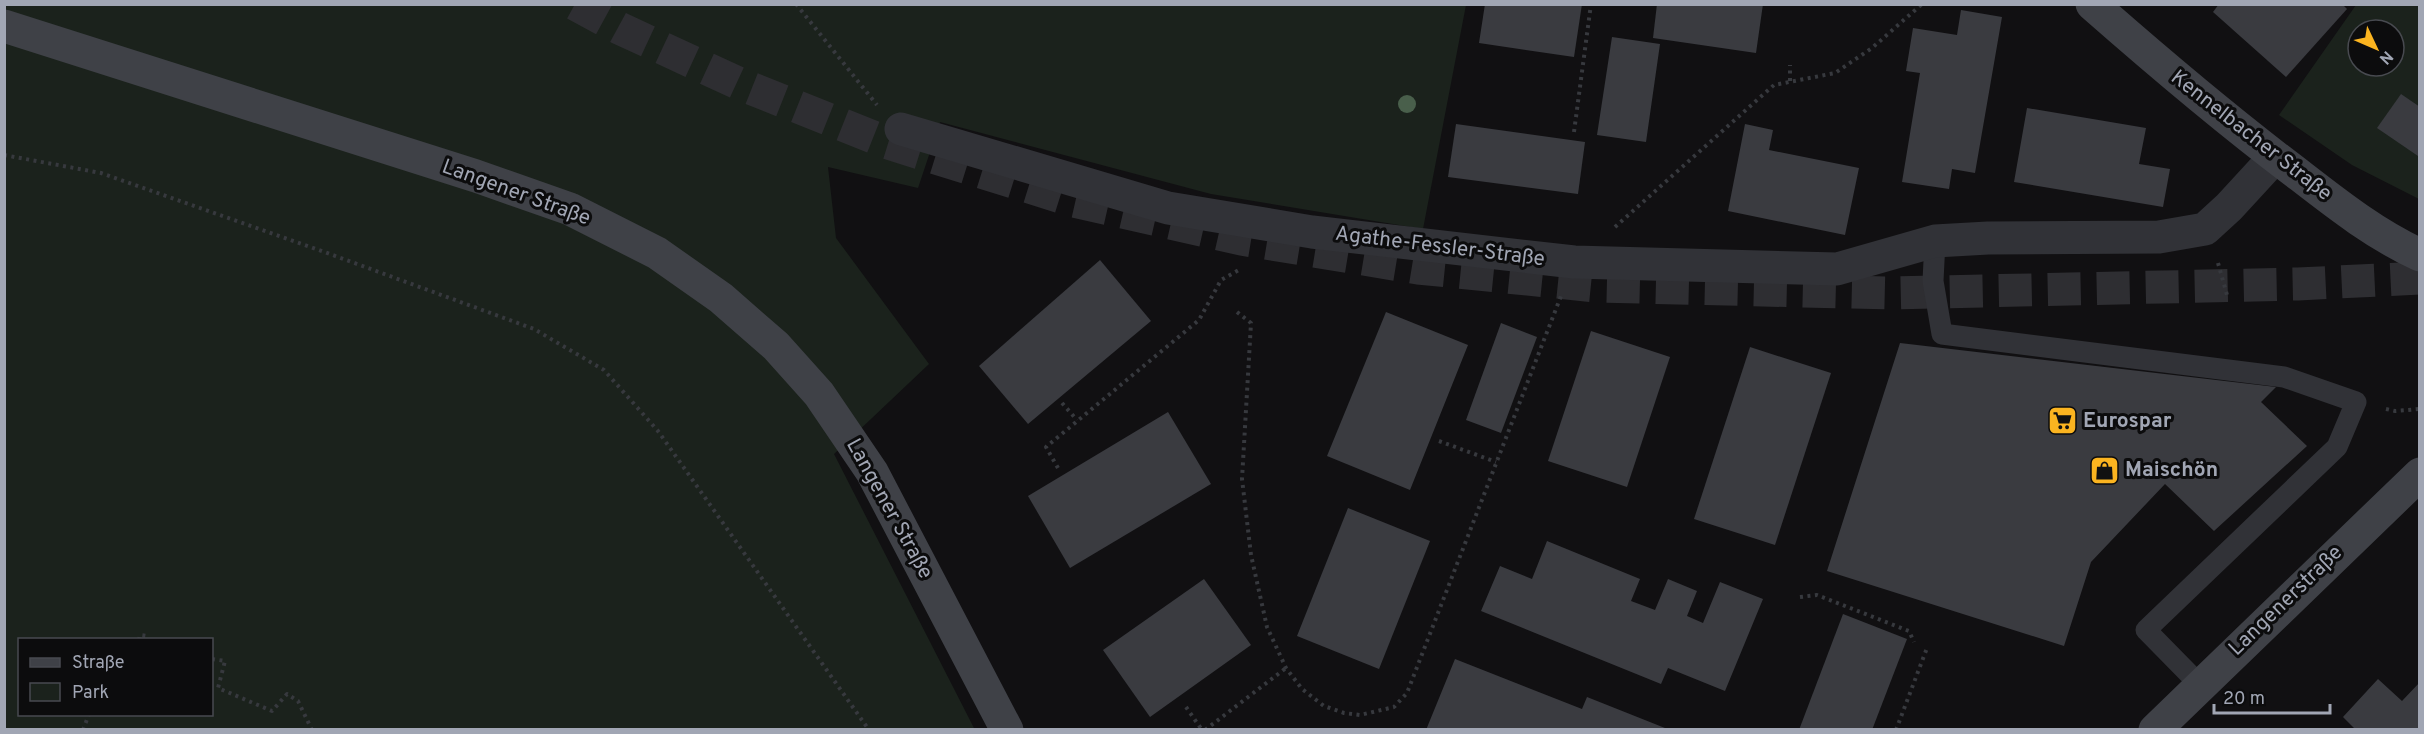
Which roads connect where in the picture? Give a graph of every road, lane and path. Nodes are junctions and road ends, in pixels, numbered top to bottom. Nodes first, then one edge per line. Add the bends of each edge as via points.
1 (796, 4) edge
2 (1591, 4) edge
3 (1922, 4) edge
4 (2092, 4) edge
5 (4, 26) edge
6 (1790, 65) dead end
7 (1790, 81) junction
8 (901, 129) joint
9 (1574, 132) dead end
10 (4, 155) edge
11 (2275, 157) junction
12 (1935, 242) junction
13 (2420, 255) edge
14 (1586, 262) junction
15 (2219, 266) dead end
16 (1239, 270) dead end
17 (2227, 295) dead end
18 (1237, 312) dead end
19 (1062, 403) dead end
20 (1077, 420) junction
21 (1439, 441) dead end
22 (1496, 462) junction
23 (1058, 468) dead end
24 (2420, 474) edge
25 (1800, 597) dead end
26 (1914, 642) dead end
27 (1927, 648) dead end
28 (213, 659) edge
29 (1286, 668) junction
30 (2200, 685) junction
31 (1186, 706) dead end
32 (312, 729) edge
33 (869, 729) edge
34 (1007, 729) edge
35 (1203, 729) edge
36 (1896, 729) edge
37 (2155, 729) edge

1 - 8 path via 867,94
2 - 9 path
3 - 7 path via 1872,48 1835,73
4 - 11 main road, Kennelbacher Straße
5 - 34 main road, Langener Straße via 570,209 657,254 721,298 776,346 819,394 872,472
6 - 7 path
7 - 14 path via 1767,91 1611,230
8 - 14 street, Agathe-Fessler-Straße via 1168,208 1312,232
10 - 33 path via 101,173 319,250 534,329 604,370 658,431
11 - 12 street, Agathe-Fessler-Straße via 2205,228 2158,237
11 - 13 main road, Kennelbacher Straße via 2397,245
12 - 14 street, Agathe-Fessler-Straße via 1837,268
12 - 30 lane via 1933,281 1942,334 2284,377 2356,402 2337,447 2146,630
14 - 22 path
15 - 17 path
16 - 20 path via 1221,280 1199,320
18 - 29 path via 1251,323 1242,478 1251,555 1267,627
19 - 20 path
20 - 23 path via 1046,447
21 - 22 path
22 - 29 path via 1407,693 1394,707 1360,715 1324,706 1302,689
24 - 30 main road, Langenerstraße
25 - 26 path via 1817,595 1899,627 1909,631
27 - 36 path
28 - 32 path via 225,662 218,688 272,711 287,694 298,701
29 - 35 path
30 - 37 main road, Langenerstraße
31 - 35 path

